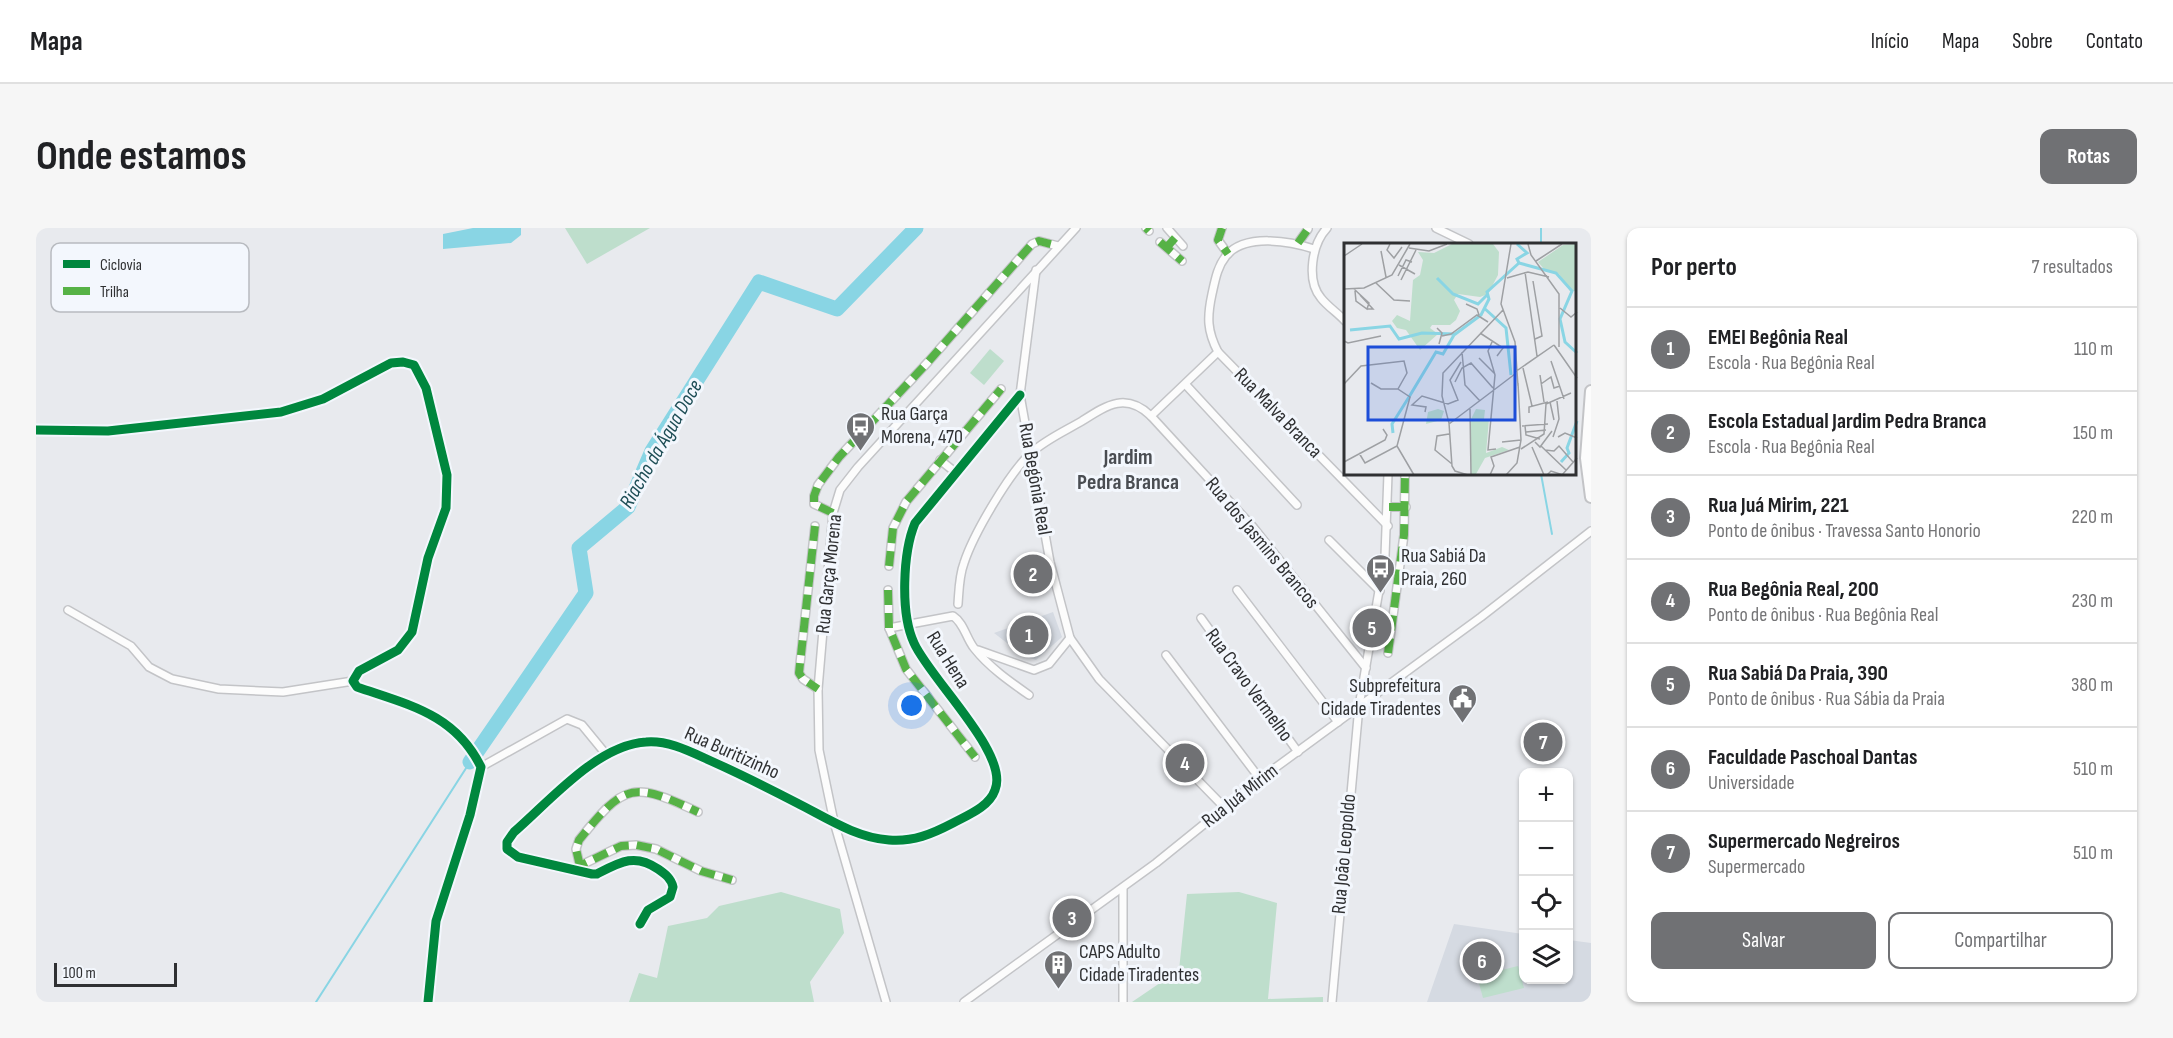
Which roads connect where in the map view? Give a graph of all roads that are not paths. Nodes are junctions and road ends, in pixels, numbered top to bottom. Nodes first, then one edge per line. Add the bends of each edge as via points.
1 (1076, 228) edge
2 (1167, 228) edge
3 (1222, 228) edge
4 (1308, 228) edge
5 (1327, 228) edge
6 (1436, 228) edge
7 (1175, 238) junction
8 (1160, 242) dead end
9 (1298, 243) junction
10 (1467, 243) edge
11 (1058, 246) junction
12 (1183, 246) dead end
13 (1167, 247) junction
14 (1314, 249) junction
15 (1228, 254) junction
16 (1182, 261) dead end
17 (1036, 270) junction
18 (1344, 320) edge
19 (1218, 352) junction
20 (1186, 385) junction
21 (1001, 389) dead end
22 (1591, 391) edge
23 (1020, 394) junction
24 (1151, 416) junction
25 (36, 430) edge
26 (1587, 435) junction
27 (1591, 451) edge
28 (1031, 453) junction
29 (940, 460) junction
30 (955, 472) junction
31 (1388, 476) edge
32 (1405, 476) edge
33 (1591, 497) edge
34 (1297, 505) dead end
35 (1389, 507) junction
36 (1406, 507) junction
37 (833, 513) junction
38 (815, 526) dead end
39 (1388, 526) junction
40 (1591, 531) edge
41 (1329, 540) dead end
42 (889, 566) dead end
43 (888, 590) dead end
44 (1237, 590) dead end
45 (1380, 591) junction
46 (958, 604) dead end
47 (68, 610) dead end
48 (1201, 618) dead end
49 (908, 624) junction
50 (889, 628) junction
51 (1070, 638) junction
52 (974, 649) junction
53 (1388, 653) dead end
54 (1166, 655) dead end
55 (1366, 668) junction
56 (353, 681) junction
57 (818, 689) junction
58 (1029, 695) dead end
59 (1359, 706) junction
60 (1338, 722) junction
61 (1298, 752) junction
62 (605, 753) junction
63 (975, 758) dead end
64 (481, 767) junction
65 (1260, 779) junction
66 (1224, 807) junction
67 (698, 812) dead end
68 (834, 822) junction
69 (576, 867) junction
70 (732, 880) dead end
71 (1123, 888) junction
72 (640, 924) dead end
73 (428, 1002) edge
74 (886, 1002) edge
75 (964, 1002) edge
76 (1123, 1002) edge
77 (1332, 1002) edge

1 - 11 street, Rua Garça Morena
2 - 7 street
3 - 15 street via 1218,240
4 - 9 street
5 - 14 street
6 - 10 street
7 - 12 street
7 - 13 street
8 - 13 street
9 - 14 street
9 - 15 street via 1252,243
11 - 17 street, Rua Garça Morena
11 - 37 street via 1040,241 1032,244 839,457 814,496 814,504
13 - 16 street
14 - 18 street via 1317,292
15 - 19 street via 1215,278 1207,316 1210,337
17 - 23 street, Rua Begônia Real
17 - 37 street, Rua Garça Morena via 858,467 840,490
19 - 20 street
19 - 39 street, Rua Malva Branca
20 - 24 street
20 - 34 street
21 - 29 street
22 - 26 main road
23 - 28 street, Rua Begônia Real
23 - 30 street, Rua Hena
24 - 28 street, Rua dos Jasmins Brancos via 1129,402 1107,406
24 - 55 street, Rua dos Jasmins Brancos via 1253,526
25 - 56 street via 108,431 281,412 324,399 391,363 414,365 426,388 447,475 446,508 428,558 412,632 398,650 359,671
26 - 27 main road
26 - 33 main road via 1586,471
28 - 46 street via 997,500 970,548 960,576
28 - 51 street, Rua Begônia Real via 1050,562
29 - 30 street
29 - 42 street via 898,516 889,548
30 - 49 street, Rua Hena via 918,517 910,533 905,584
31 - 35 street, Rua João Leopoldo
32 - 36 street
35 - 36 street
35 - 39 street, Rua João Leopoldo
36 - 53 street
37 - 57 street, Rua Garça Morena
38 - 57 street via 799,673
39 - 45 street, Rua João Leopoldo
40 - 59 street, Rua Juá Mirim
41 - 45 street
43 - 50 street
44 - 60 street
45 - 55 street, Rua João Leopoldo
47 - 56 street via 131,646 149,667 172,679 219,689 283,692
48 - 61 street, Rua Cravo Vermelho
49 - 50 street
49 - 52 street via 949,616 960,621
49 - 68 street, Rua Hena via 918,652 993,757 995,791 977,810 932,834 912,839 870,837
50 - 63 street via 906,669
51 - 52 street via 1049,664 1034,670
51 - 66 street, Rua Begônia Real via 1099,679
52 - 58 street
54 - 65 street
55 - 59 street, Rua João Leopoldo
56 - 64 street via 357,687 438,718 466,741
57 - 68 street, Rua Garça Morena via 819,750
59 - 60 street, Rua Juá Mirim
59 - 77 street, Rua João Leopoldo
60 - 61 street, Rua Juá Mirim
61 - 65 street, Rua Juá Mirim
62 - 64 street via 582,724 567,719
62 - 68 street, Rua Buritizinho via 645,742 668,744 756,782
62 - 69 street, Rua Buritizinho via 507,842 507,849 518,857
64 - 73 street via 436,921
65 - 66 street, Rua Juá Mirim
66 - 71 street, Rua Juá Mirim
67 - 69 street via 657,794 621,795 579,840
68 - 74 street, Rua Garça Morena
69 - 70 street via 621,846 636,844
69 - 72 street via 597,874 635,859 651,864 667,876 672,883 669,897 648,910
71 - 75 street, Rua Juá Mirim
71 - 76 street

